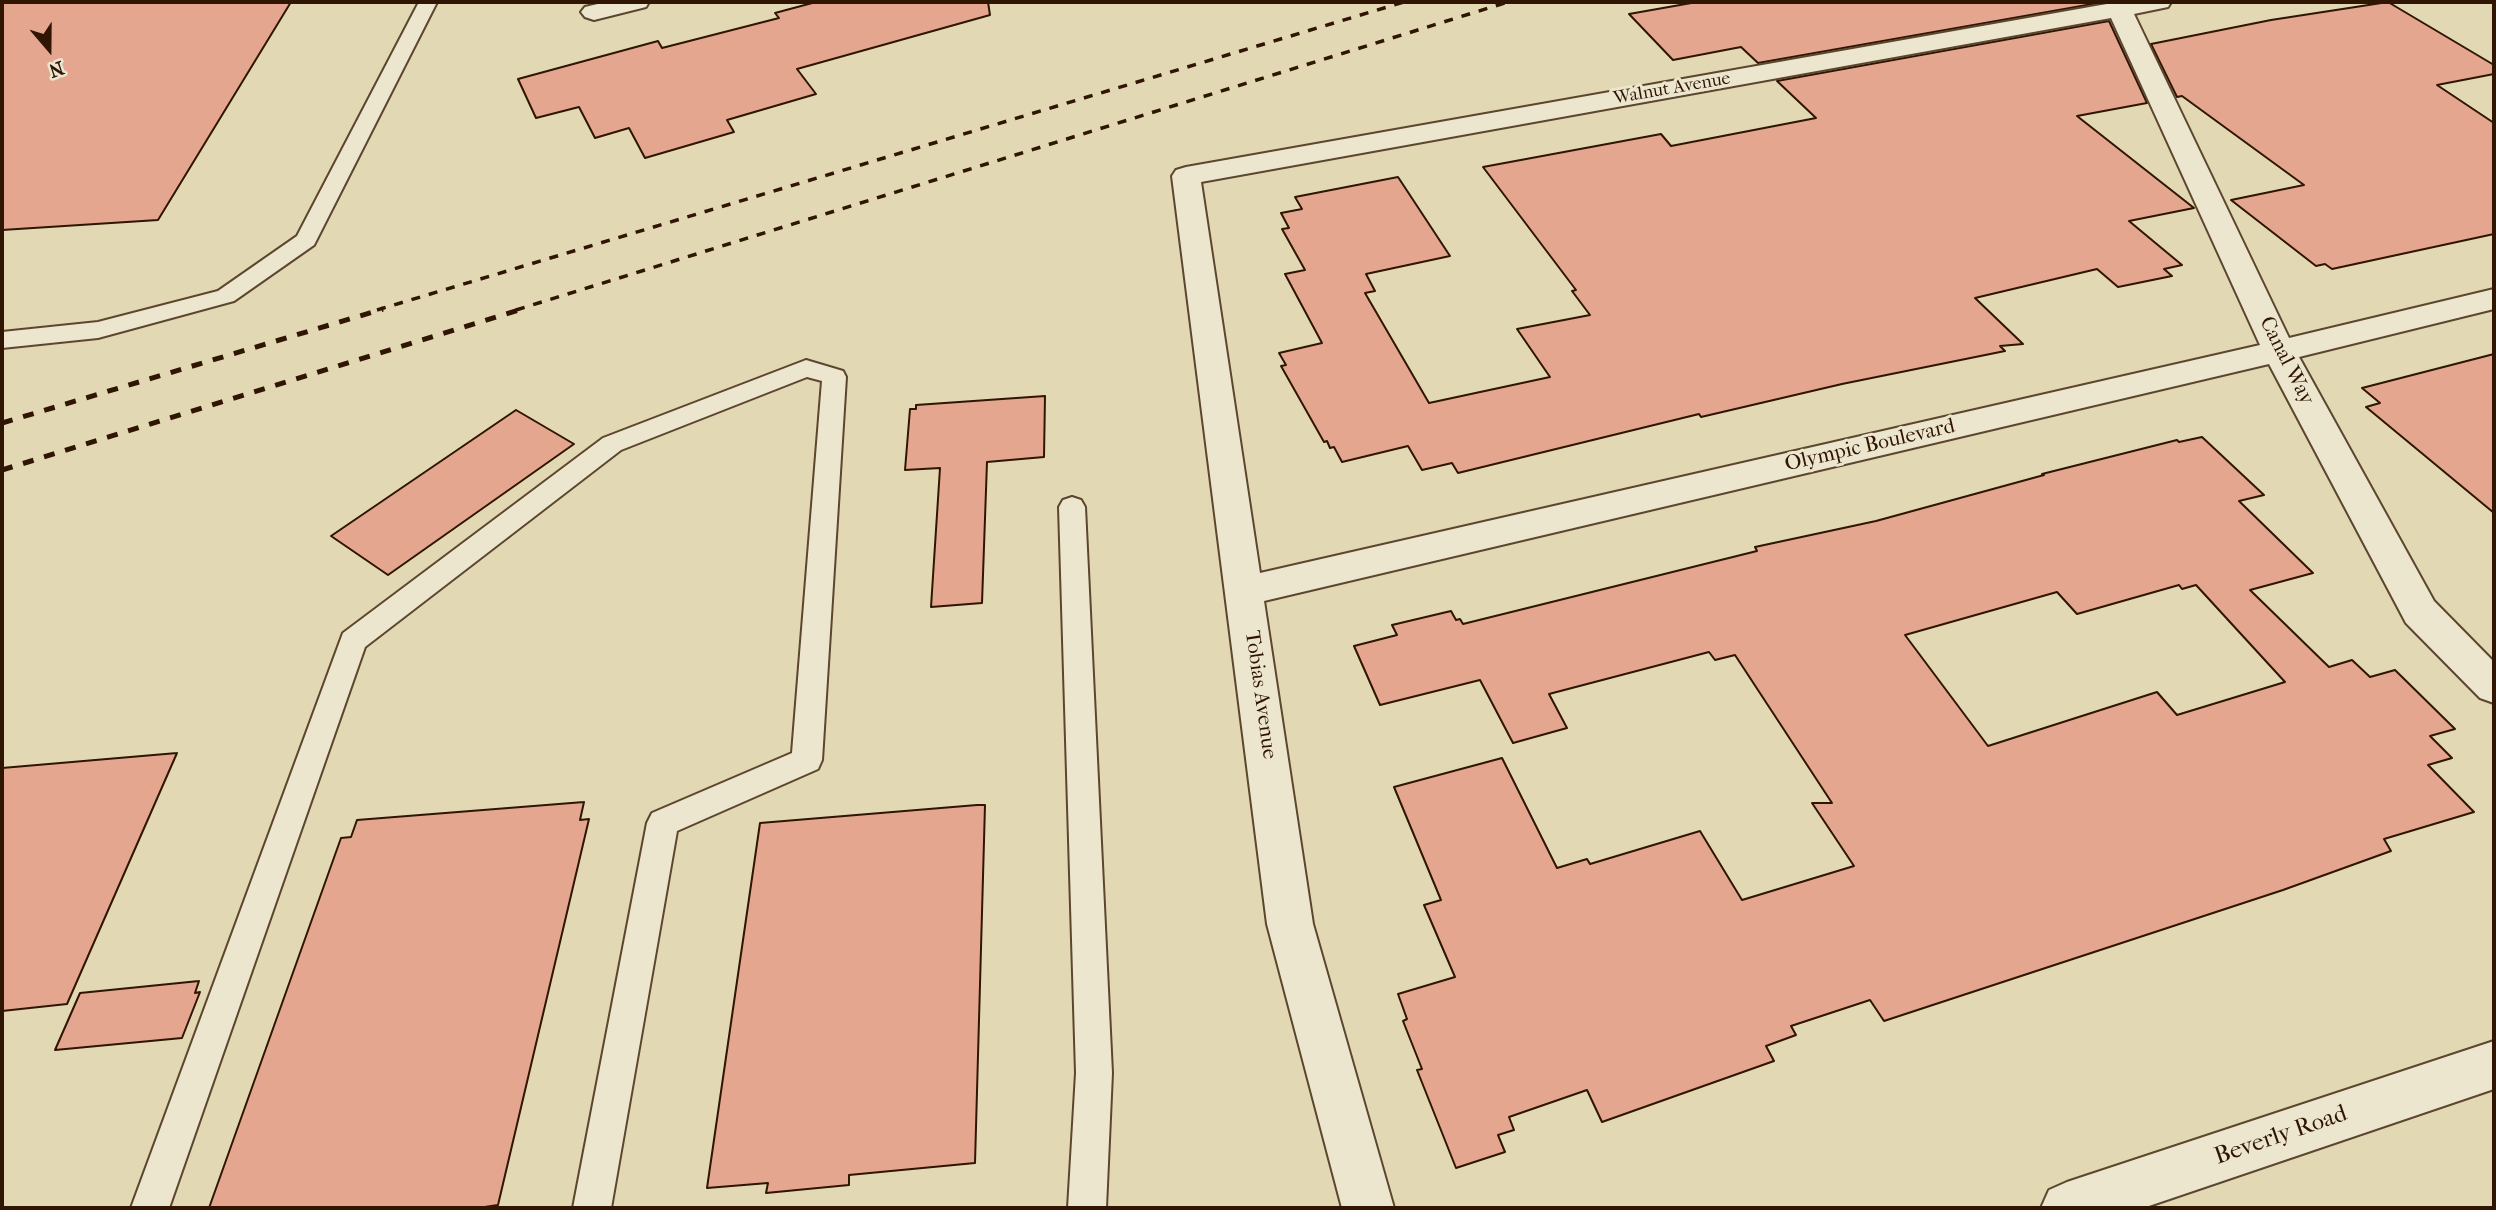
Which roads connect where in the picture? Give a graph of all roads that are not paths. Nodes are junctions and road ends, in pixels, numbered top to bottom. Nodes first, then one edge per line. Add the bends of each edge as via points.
1 (428, 2) edge
2 (637, 2) edge
3 (2159, 2) edge
4 (2119, 9) junction
5 (594, 12) dead end
6 (1186, 176) joint
7 (2494, 299) edge
8 (2, 340) edge
9 (2279, 352) junction
10 (1072, 507) dead end
11 (1246, 591) junction
12 (2494, 687) edge
13 (2494, 1065) edge
14 (150, 1208) edge
15 (592, 1208) edge
16 (1087, 1208) edge
17 (1368, 1208) edge
18 (2067, 1208) edge

1 - 8 lane via 306,240 226,296 98,330
2 - 5 street
3 - 4 street, Walnut Avenue
4 - 6 street, Walnut Avenue
4 - 9 street, Canal Way
6 - 11 street, Tobias Avenue
7 - 9 street, Olympic Boulevard
9 - 11 street, Olympic Boulevard
9 - 12 street, Canal Way via 2420,612
10 - 16 lane via 1094,1073
11 - 17 street, Tobias Avenue via 1290,924
13 - 18 street, Beverly Road
14 - 15 lane via 354,641 612,444 806,368 834,377 807,760 663,823

